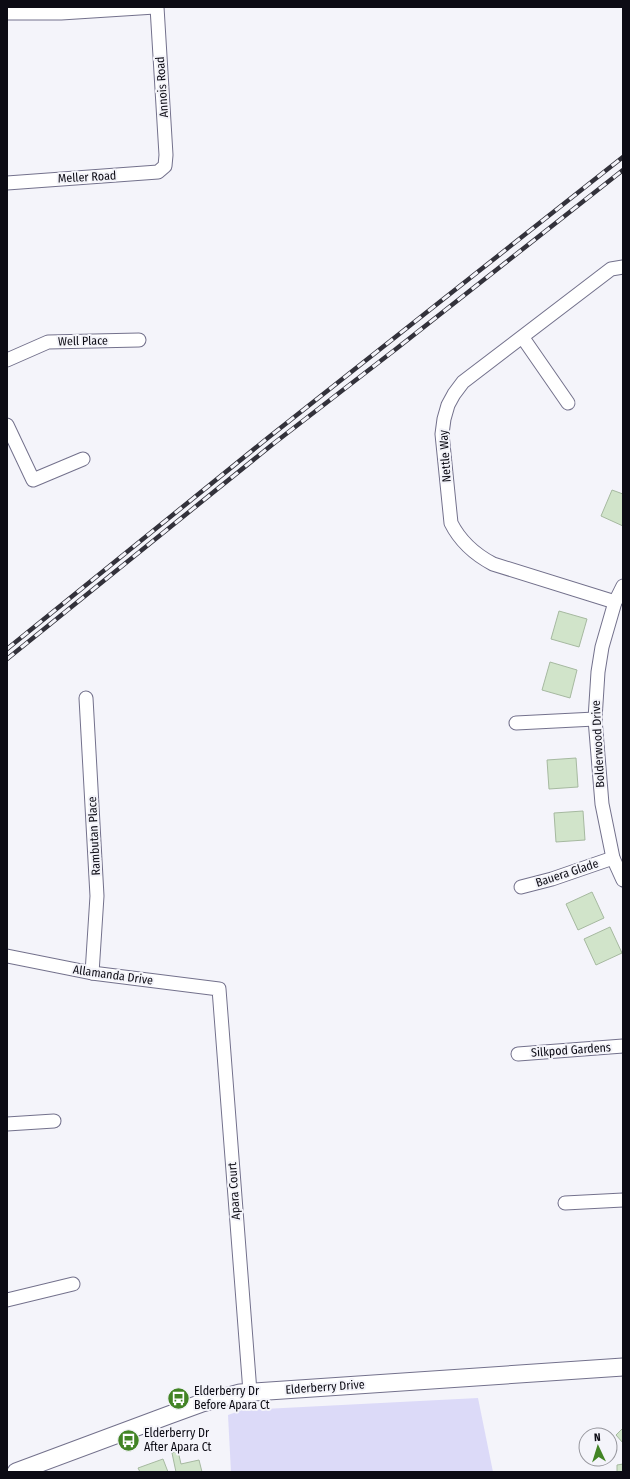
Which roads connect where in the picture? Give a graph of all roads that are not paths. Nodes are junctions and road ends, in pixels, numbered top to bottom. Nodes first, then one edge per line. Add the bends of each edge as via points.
1 (156, 7) edge
2 (7, 13) edge
3 (165, 166) joint
4 (7, 183) edge
5 (623, 267) edge
6 (523, 338) junction
7 (139, 340) dead end
8 (7, 360) edge
9 (568, 403) dead end
10 (7, 425) edge
11 (83, 459) dead end
12 (623, 586) edge
13 (614, 602) junction
14 (86, 698) dead end
15 (595, 719) junction
16 (516, 723) dead end
17 (613, 858) junction
18 (623, 880) edge
19 (522, 887) dead end
20 (7, 956) edge
21 (92, 973) junction
22 (219, 990) joint
23 (623, 1046) edge
24 (518, 1054) dead end
25 (54, 1121) dead end
26 (7, 1124) edge
27 (623, 1200) edge
28 (565, 1203) dead end
29 (73, 1284) dead end
30 (7, 1300) edge
31 (623, 1367) edge
32 (250, 1392) junction
33 (16, 1472) edge

1 - 2 street via 61,13
1 - 3 street, Annois Road
3 - 4 street, Meller Road via 158,172
5 - 6 street, Nettle Way via 611,269
6 - 9 street
6 - 13 street, Nettle Way via 463,382 448,405 442,434 451,523 477,554 493,564
7 - 8 street, Well Place via 48,342
10 - 11 street via 33,480
12 - 13 street, Bolderwood Drive
13 - 15 street, Bolderwood Drive via 602,647
14 - 21 street, Rambutan Place via 97,896
15 - 16 street
15 - 17 street, Bolderwood Drive via 602,804
17 - 18 street, Bolderwood Drive
17 - 19 street, Bauera Glade
20 - 21 street, Allamanda Drive
21 - 22 street, Allamanda Drive
22 - 32 street, Apara Court
23 - 24 street, Silkpod Gardens
25 - 26 street
27 - 28 street
29 - 30 street
31 - 32 street, Elderberry Drive
32 - 33 street, Elderberry Drive via 202,1403

